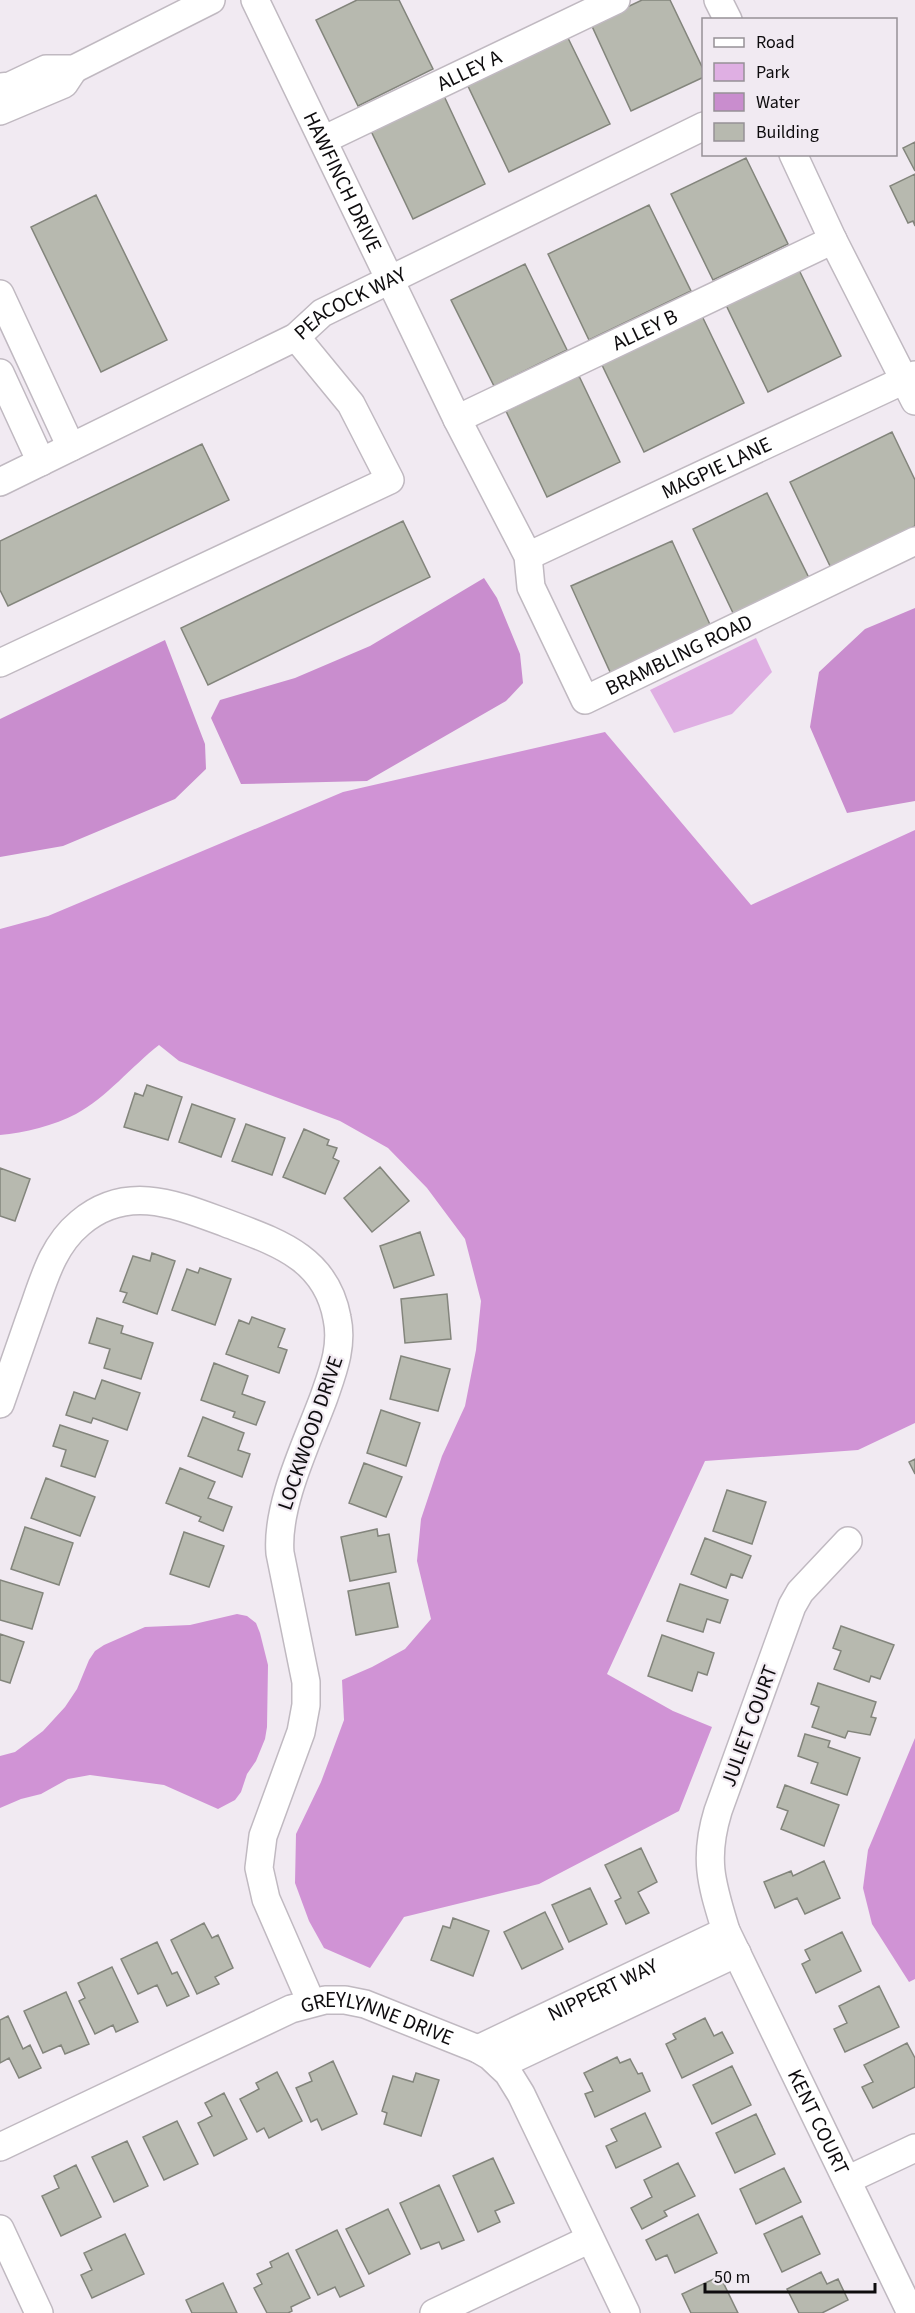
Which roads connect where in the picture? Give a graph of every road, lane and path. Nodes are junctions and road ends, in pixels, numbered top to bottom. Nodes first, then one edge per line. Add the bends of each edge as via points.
1 (211, 0) edge
2 (255, 0) edge
3 (616, 0) edge
4 (718, 0) edge
5 (727, 18) edge
6 (74, 69) junction
7 (0, 87) edge
8 (0, 111) edge
9 (702, 127) edge
10 (323, 140) junction
11 (794, 156) edge
12 (833, 240) junction
13 (390, 279) junction
14 (0, 294) edge
15 (296, 337) junction
16 (0, 373) edge
17 (911, 385) edge
18 (458, 419) junction
19 (71, 447) junction
20 (41, 462) junction
21 (0, 482) edge
22 (915, 541) edge
23 (528, 556) junction
24 (0, 663) edge
25 (0, 1404) edge
26 (848, 1541) dead end
27 (731, 1942) junction
28 (311, 2002) junction
29 (478, 2049) junction
30 (500, 2066) junction
31 (0, 2147) edge
32 (915, 2148) edge
33 (847, 2180) junction
34 (0, 2229) edge
35 (590, 2239) junction
36 (39, 2313) edge
37 (434, 2313) edge
38 (626, 2313) edge
39 (911, 2313) edge

1 - 6 street
2 - 10 street, HAWFINCH DRIVE
3 - 10 street, ALLEY A
4 - 5 street
6 - 7 street via 46,69
6 - 8 street via 64,84
9 - 13 street, PEACOCK WAY
10 - 13 street, HAWFINCH DRIVE
11 - 12 street
12 - 17 street
12 - 18 street, ALLEY B
13 - 15 street, PEACOCK WAY via 322,313
13 - 18 street, HAWFINCH DRIVE
14 - 19 street
15 - 19 street, PEACOCK WAY
15 - 24 street via 351,404 390,480
16 - 20 street
17 - 23 street, MAGPIE LANE
18 - 23 street, HAWFINCH DRIVE
19 - 20 street, PEACOCK WAY
20 - 21 street, PEACOCK WAY
22 - 23 street, BRAMBLING ROAD via 585,700 531,586
25 - 28 street, LOCKWOOD DRIVE via 56,1251 79,1224 110,1206 145,1200 181,1206 290,1249 326,1287 338,1320 338,1356 283,1507 279,1534 306,1682 306,1714 263,1836 259,1862 266,1899
26 - 27 street, JULIET COURT via 800,1592 792,1606 718,1811 710,1867 714,1894
27 - 29 street, NIPPERT WAY
27 - 30 street, NIPPERT WAY
27 - 33 street, KENT COURT
28 - 29 street, GREYLYNNE DRIVE via 359,2002
28 - 31 street, GREYLYNNE DRIVE
29 - 30 street, GREYLYNNE DRIVE
30 - 35 street, GREYLYNNE DRIVE via 521,2094
32 - 33 street
33 - 39 street, KENT COURT
34 - 36 street
35 - 37 street
35 - 38 street, GREYLYNNE DRIVE

